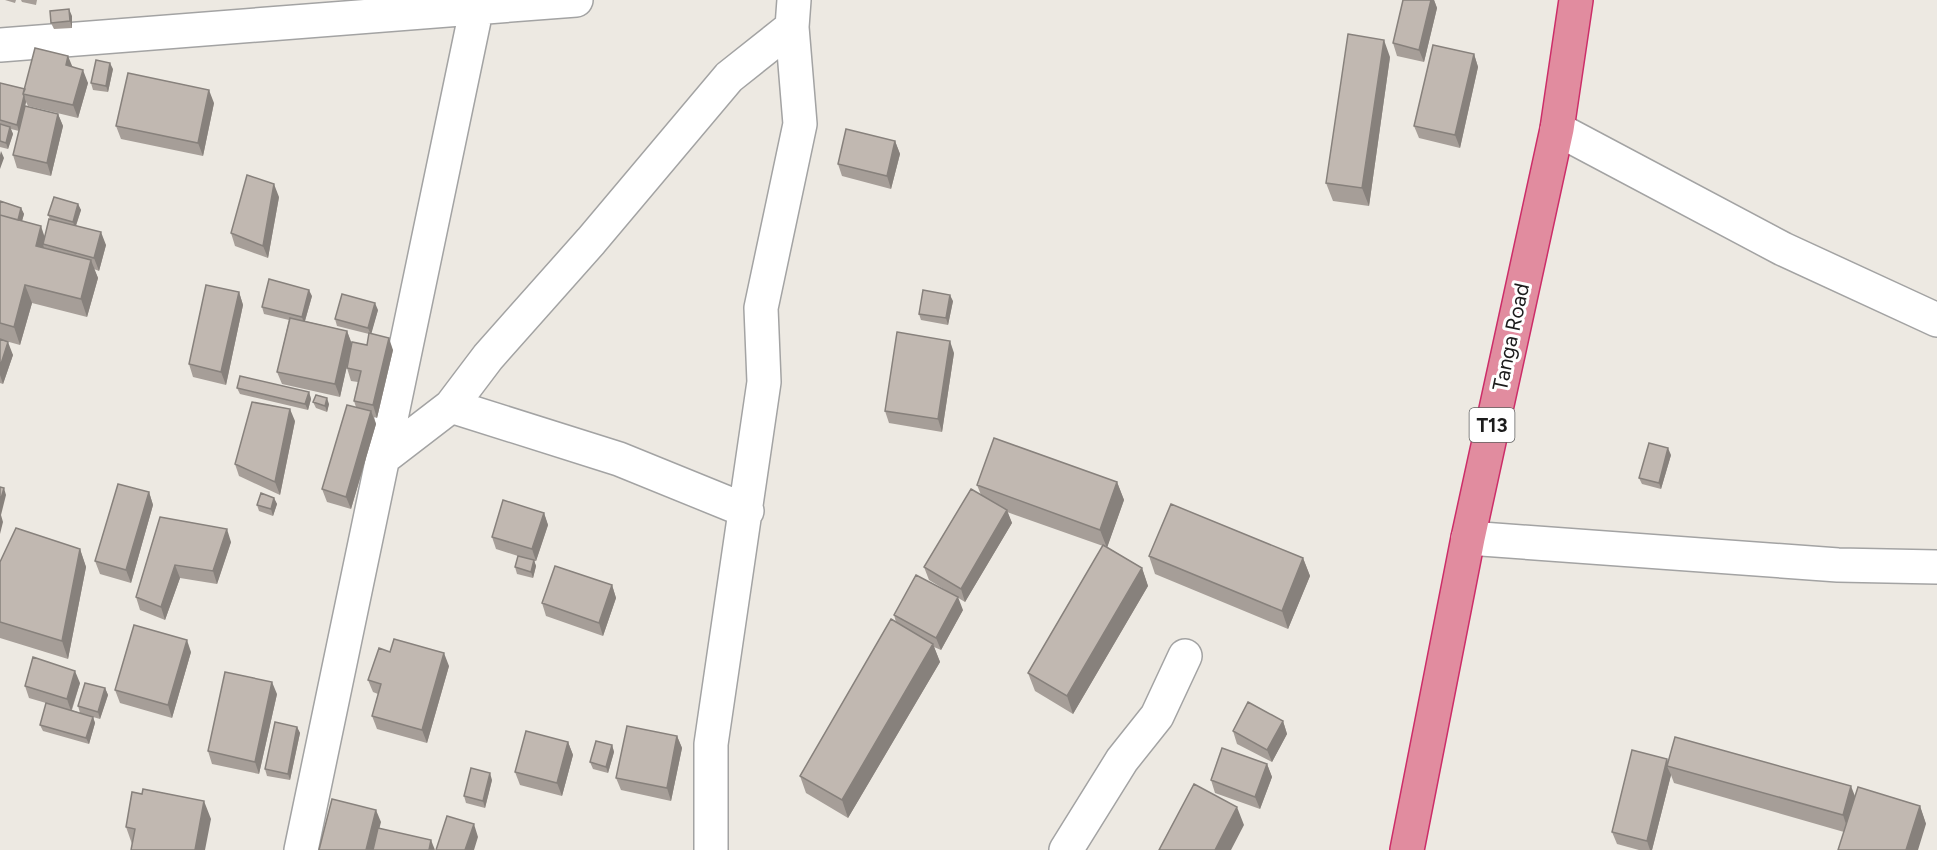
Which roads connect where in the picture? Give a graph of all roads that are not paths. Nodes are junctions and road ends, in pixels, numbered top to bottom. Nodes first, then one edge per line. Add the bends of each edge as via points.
1 (576, 0) edge
2 (1576, 0) edge
3 (515, 3) edge
4 (477, 6) junction
5 (793, 14) edge
6 (0, 45) edge
7 (1557, 129) junction
8 (1937, 320) edge
9 (451, 406) junction
10 (382, 459) junction
11 (747, 511) junction
12 (1468, 538) junction
13 (1937, 567) edge
14 (1185, 656) dead end
15 (301, 850) edge
16 (711, 850) edge
17 (1066, 850) edge
18 (1407, 850) edge

1 - 3 street
2 - 7 highway, Tanga Road / T13
3 - 4 street
4 - 6 street
4 - 10 street
5 - 9 street via 729,77 488,357
5 - 11 street via 800,124 761,308 764,382
7 - 8 street via 1783,249
7 - 12 highway, Tanga Road / T13
9 - 10 street
9 - 11 street via 619,459
10 - 15 street
11 - 16 street via 711,744
12 - 13 street via 1838,565
12 - 18 highway, Tanga Road / T13
14 - 17 street via 1157,716 1122,760

